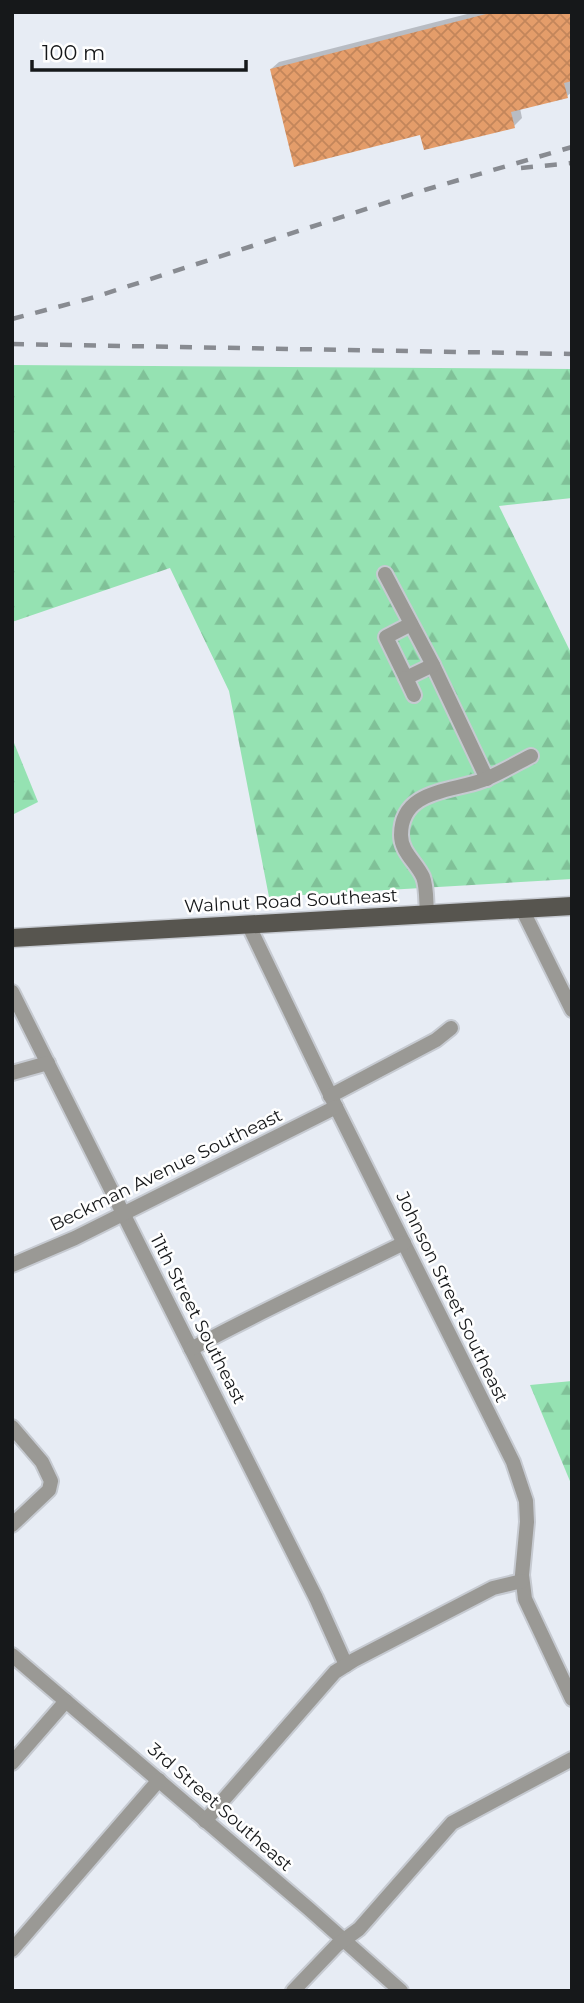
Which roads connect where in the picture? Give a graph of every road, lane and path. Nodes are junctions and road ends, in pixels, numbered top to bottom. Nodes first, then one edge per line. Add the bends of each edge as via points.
1 (385, 574) dead end
2 (411, 624) junction
3 (433, 665) junction
4 (406, 678) junction
5 (414, 695) dead end
6 (530, 756) dead end
7 (487, 779) junction
8 (572, 906) edge
9 (522, 909) junction
10 (427, 914) junction
11 (247, 924) junction
12 (12, 938) edge
13 (12, 992) edge
14 (572, 1010) edge
15 (451, 1028) dead end
16 (48, 1063) junction
17 (12, 1073) edge
18 (333, 1102) junction
19 (124, 1214) junction
20 (404, 1243) junction
21 (12, 1265) edge
22 (191, 1349) junction
23 (12, 1427) edge
24 (12, 1525) edge
25 (522, 1581) junction
26 (12, 1655) edge
27 (346, 1665) junction
28 (572, 1699) edge
29 (66, 1701) junction
30 (572, 1759) edge
31 (12, 1763) edge
32 (159, 1780) junction
33 (205, 1821) junction
34 (343, 1940) junction
35 (12, 1950) edge
36 (293, 1991) edge
37 (401, 1991) edge

1 - 2 street
2 - 3 street
2 - 4 street via 386,637
3 - 4 street
3 - 7 street
4 - 5 street
6 - 7 street
7 - 10 street via 425,795 404,818 404,850 424,879
8 - 9 main road, Walnut Road Southeast
9 - 10 main road, Walnut Road Southeast
9 - 14 street
10 - 11 main road, Walnut Road Southeast
11 - 12 main road, Walnut Road Southeast
11 - 18 street, Johnson Street Southeast
13 - 16 street, 11th Street Southeast
15 - 18 street, Beckman Avenue Southeast
16 - 17 street
16 - 19 street, 11th Street Southeast
18 - 19 street, Beckman Avenue Southeast
18 - 20 street, Johnson Street Southeast
19 - 21 street, Beckman Avenue Southeast
19 - 22 street, 11th Street Southeast
20 - 22 street
20 - 25 street, Johnson Street Southeast via 521,1481 527,1522
22 - 27 street, 11th Street Southeast
23 - 24 street via 42,1462 51,1481 49,1490
25 - 27 street via 493,1588
25 - 28 street, Johnson Street Southeast via 532,1617
26 - 29 street, 3rd Street Southeast
27 - 33 street
29 - 31 street
29 - 32 street, 3rd Street Southeast
30 - 34 street via 452,1822 359,1928
32 - 33 street, 3rd Street Southeast
32 - 35 street
33 - 34 street, 3rd Street Southeast
34 - 36 street
34 - 37 street, 3rd Street Southeast

